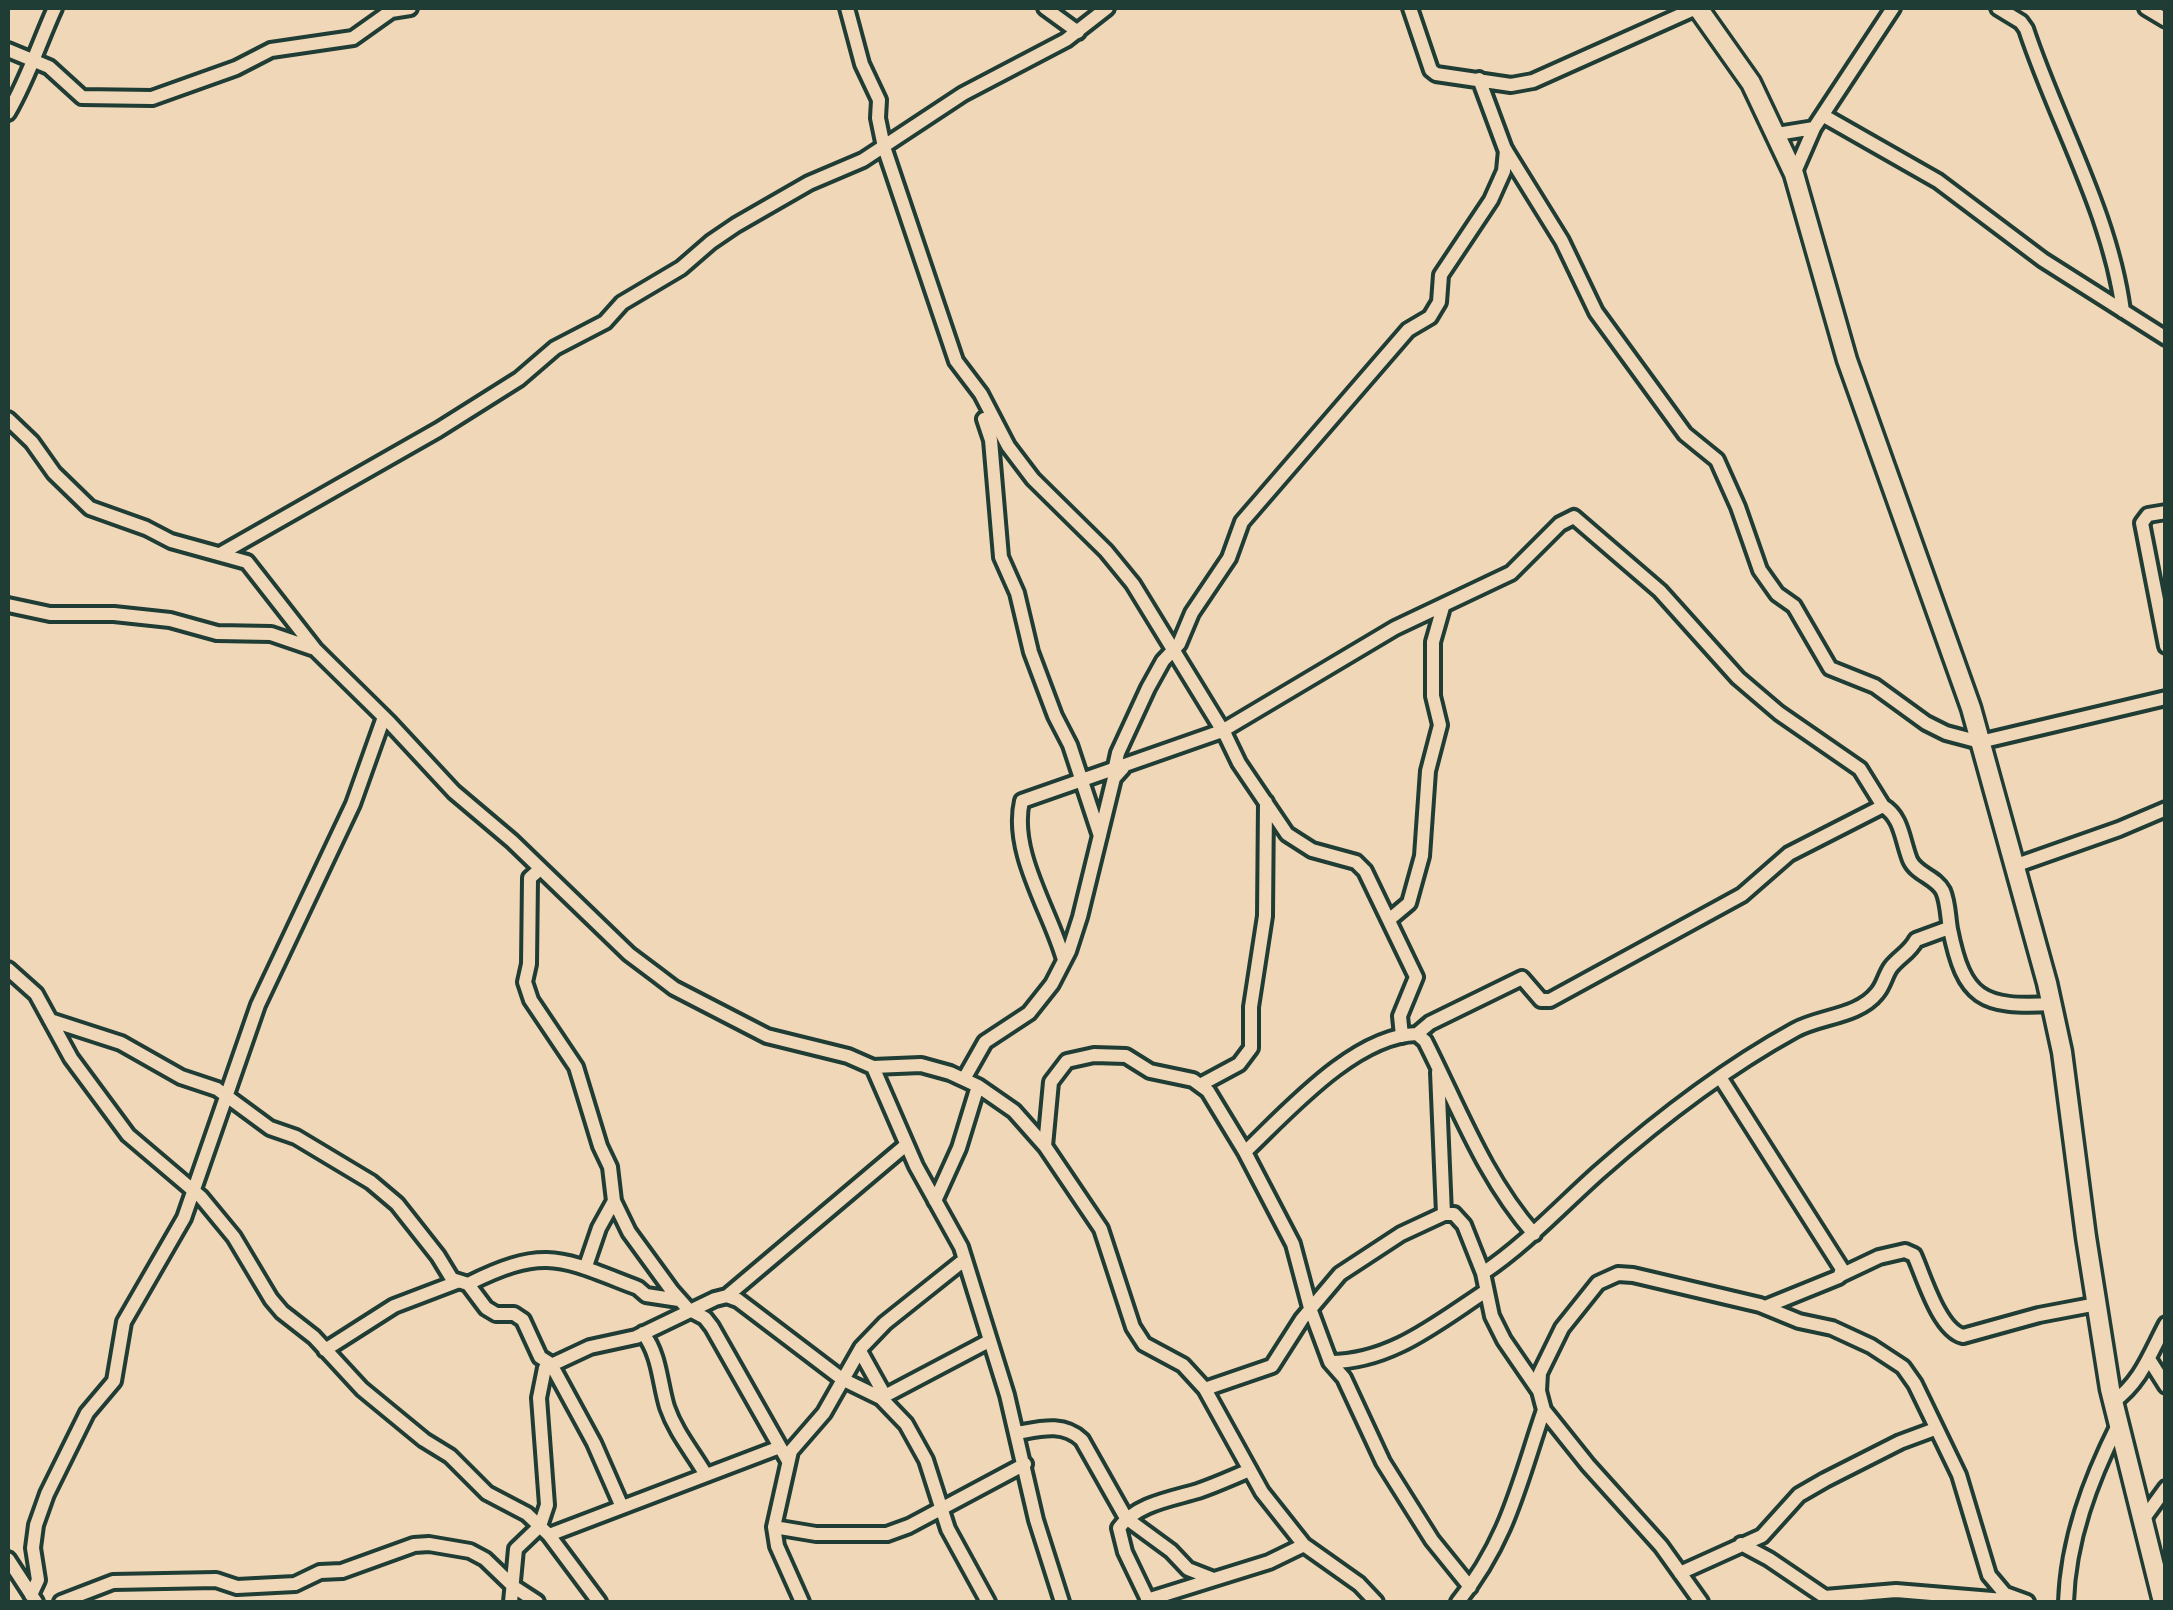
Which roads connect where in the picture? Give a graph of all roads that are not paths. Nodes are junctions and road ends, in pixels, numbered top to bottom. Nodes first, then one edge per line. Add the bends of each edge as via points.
1 (55, 8) edge
2 (410, 8) edge
3 (847, 8) edge
4 (1045, 8) edge
5 (1107, 8) edge
6 (1410, 8) edge
7 (1697, 8) edge
8 (1893, 8) edge
9 (1998, 8) edge
10 (2146, 8) edge
11 (2166, 20) edge
12 (1078, 32) junction
13 (8, 50) edge
14 (35, 60) junction
15 (1478, 79) junction
16 (8, 113) edge
17 (1824, 116) junction
18 (1814, 128) junction
19 (1777, 134) junction
20 (884, 147) junction
21 (1506, 150) junction
22 (1794, 174) junction
23 (2123, 311) junction
24 (2166, 338) edge
25 (972, 384) junction
26 (8, 419) edge
27 (2166, 512) edge
28 (222, 553) junction
29 (8, 605) edge
30 (1443, 607) junction
31 (292, 620) junction
32 (271, 634) junction
33 (2166, 646) edge
34 (315, 649) junction
35 (1173, 650) junction
36 (2166, 698) edge
37 (384, 717) junction
38 (1222, 730) junction
39 (1980, 742) junction
40 (1118, 769) junction
41 (1084, 781) junction
42 (1266, 802) junction
43 (1882, 806) junction
44 (2166, 809) edge
45 (1100, 836) junction
46 (2014, 866) junction
47 (540, 870) junction
48 (1390, 918) junction
49 (1951, 933) junction
50 (1064, 960) junction
51 (8, 969) edge
52 (2052, 1004) junction
53 (50, 1020) junction
54 (1410, 1035) junction
55 (873, 1067) junction
56 (1438, 1067) junction
57 (1720, 1077) junction
58 (964, 1080) junction
59 (1200, 1085) junction
60 (978, 1086) junction
61 (226, 1095) junction
62 (906, 1145) junction
63 (1045, 1146) junction
64 (1245, 1152) junction
65 (193, 1191) junction
66 (614, 1201) junction
67 (934, 1202) junction
68 (1444, 1214) junction
69 (1534, 1234) junction
70 (964, 1260) junction
71 (586, 1266) junction
72 (1484, 1274) junction
73 (1841, 1275) junction
74 (462, 1283) junction
75 (1486, 1291) junction
76 (726, 1296) junction
77 (684, 1304) junction
78 (2096, 1304) junction
79 (1765, 1307) junction
80 (1310, 1308) junction
81 (2166, 1324) edge
82 (643, 1333) junction
83 (989, 1341) junction
84 (326, 1350) junction
85 (860, 1351) junction
86 (2149, 1359) junction
87 (1330, 1362) junction
88 (550, 1364) junction
89 (842, 1378) junction
90 (2166, 1386) edge
91 (1205, 1389) junction
92 (1538, 1391) junction
93 (883, 1397) junction
94 (2113, 1402) junction
95 (1544, 1410) junction
96 (2118, 1426) junction
97 (1936, 1429) junction
98 (1017, 1434) junction
99 (780, 1446) junction
100 (788, 1461) junction
101 (1025, 1464) junction
102 (1250, 1470) junction
103 (706, 1475) junction
104 (2166, 1488) edge
105 (2159, 1505) edge
106 (622, 1507) junction
107 (940, 1507) junction
108 (1126, 1518) junction
109 (2142, 1521) junction
110 (774, 1526) junction
111 (544, 1531) junction
112 (1740, 1544) junction
113 (1304, 1545) junction
114 (8, 1559) edge
115 (1680, 1573) junction
116 (1211, 1578) junction
117 (514, 1587) junction
118 (1470, 1587) junction
119 (33, 1599) edge
120 (592, 1601) edge
121 (1148, 1601) edge
122 (60, 1602) edge
123 (511, 1602) edge
124 (537, 1602) edge
125 (802, 1602) edge
126 (988, 1602) edge
127 (1062, 1602) edge
128 (1376, 1602) edge
129 (1458, 1602) edge
130 (1701, 1602) edge
131 (2024, 1602) edge
132 (2066, 1602) edge
133 (2163, 1602) edge

1 - 14 street
2 - 14 street via 391,12 353,38 271,50 152,98 82,98
3 - 20 street via 879,100
4 - 12 street
5 - 12 street
6 - 15 street via 1431,70
7 - 15 street via 1533,81 1511,86
7 - 19 street
8 - 17 street
9 - 23 street via 2026,29 2101,218
10 - 11 street
12 - 20 street via 963,94
13 - 14 street
14 - 16 street
15 - 21 street
17 - 18 street
17 - 23 street via 1938,180 2042,260
18 - 19 street
18 - 22 street
19 - 22 street
20 - 25 street via 956,361
20 - 28 street via 736,225 519,379
21 - 35 street via 1492,200 1441,275 1433,314 1401,338 1249,512
21 - 39 street via 1596,312 1685,434 1717,460 1760,570 1794,606 1826,665 1874,686 1926,723
22 - 39 street via 1847,360
23 - 24 street
25 - 35 street via 1008,446 1133,584
25 - 41 street via 992,440 1001,557
26 - 28 street via 90,508 170,541
27 - 33 street via 2142,523
28 - 31 street via 247,562
29 - 32 street
30 - 38 street
30 - 43 street via 1511,573 1560,524 1580,520 1688,618 1738,678 1860,769
30 - 48 street via 1432,642 1440,724 1428,771 1422,856 1409,903
31 - 32 street
31 - 34 street
32 - 34 street
34 - 37 street
35 - 38 street
35 - 40 street via 1148,688 1118,753
36 - 39 street
37 - 47 street
37 - 61 street via 353,804 258,1005
38 - 40 street
38 - 42 street
39 - 46 street
40 - 41 street
40 - 45 street
41 - 45 street
41 - 50 street via 1022,802 1020,813 1034,882
42 - 48 street via 1295,842 1356,862
42 - 59 street via 1265,916 1251,1007 1252,1048 1239,1064
43 - 49 street via 1900,826 1912,865 1942,891
43 - 54 street via 1790,854 1742,895 1550,1000 1541,1000 1522,978
44 - 46 street
45 - 50 street
46 - 52 street
47 - 55 street via 674,988 767,1036
47 - 66 street via 530,878 525,982 576,1067 610,1167
48 - 54 street via 1416,977 1400,1016
49 - 52 street via 1964,979 1978,995
49 - 57 street via 1946,928 1916,940 1876,996 1800,1027
50 - 58 street via 1029,1013 985,1042
51 - 53 street via 36,994
52 - 78 street
53 - 61 street via 122,1043
53 - 65 street via 128,1135
54 - 56 street via 1425,1040
54 - 64 street via 1337,1065
55 - 58 street via 921,1065
55 - 62 street
56 - 68 street
56 - 69 street via 1506,1202
57 - 69 street via 1597,1174
57 - 73 street
58 - 60 street
59 - 63 street via 1150,1071 1126,1056 1067,1061 1051,1082
59 - 64 street
60 - 63 street
60 - 67 street
61 - 65 street
61 - 74 street via 270,1128 329,1155 387,1194
62 - 67 street
62 - 76 street
63 - 91 street via 1102,1230 1144,1344 1183,1365
64 - 80 street via 1293,1244
65 - 84 street via 234,1236 270,1299
65 - 119 street via 124,1322 114,1381 87,1413 47,1494 36,1525
66 - 71 street
66 - 77 street via 629,1232
67 - 70 street
68 - 72 street via 1464,1225
68 - 80 street via 1340,1274
69 - 72 street
70 - 83 street
70 - 85 street via 885,1322
71 - 74 street via 535,1259
71 - 77 street via 646,1295
72 - 75 street
73 - 78 street via 1905,1250 1914,1255 1944,1322 1963,1336
73 - 79 street
74 - 84 street via 394,1306
74 - 88 street via 496,1314 524,1320 540,1357
75 - 87 street via 1387,1353
75 - 92 street via 1504,1340
76 - 77 street
76 - 89 street
77 - 82 street
77 - 99 street via 712,1327
78 - 94 street
79 - 92 street via 1618,1274 1598,1283 1562,1328
79 - 97 street via 1852,1336 1903,1368
80 - 87 street
80 - 91 street via 1272,1366
81 - 86 street
82 - 88 street
82 - 103 street via 653,1346 678,1435
83 - 93 street
83 - 98 street
84 - 111 street via 362,1389
85 - 89 street
85 - 93 street
86 - 90 street
86 - 94 street
87 - 118 street via 1414,1514
88 - 106 street
88 - 111 street via 539,1398
89 - 93 street
89 - 100 street
91 - 102 street
92 - 95 street
93 - 107 street via 917,1442
94 - 96 street
95 - 115 street
95 - 118 street via 1504,1530
96 - 109 street
96 - 132 street via 2092,1476 2067,1570
97 - 112 street via 1799,1495 1762,1536
97 - 131 street via 1959,1475 1989,1575 2005,1594
98 - 101 street
98 - 108 street via 1074,1432
99 - 100 street
99 - 103 street
100 - 110 street
101 - 107 street
101 - 127 street
102 - 108 street
102 - 113 street
103 - 106 street
104 - 105 street
105 - 109 street
106 - 111 street
107 - 110 street via 886,1534
107 - 126 street
108 - 116 street via 1188,1569
108 - 121 street via 1119,1528 1124,1552
109 - 133 street
110 - 125 street
111 - 117 street via 516,1549
111 - 120 street
112 - 115 street
112 - 131 street via 1826,1597 1896,1592
113 - 116 street
113 - 128 street
114 - 119 street
115 - 130 street
116 - 121 street
117 - 122 street via 470,1551 428,1544 295,1584 114,1582
117 - 123 street
117 - 124 street
118 - 129 street

